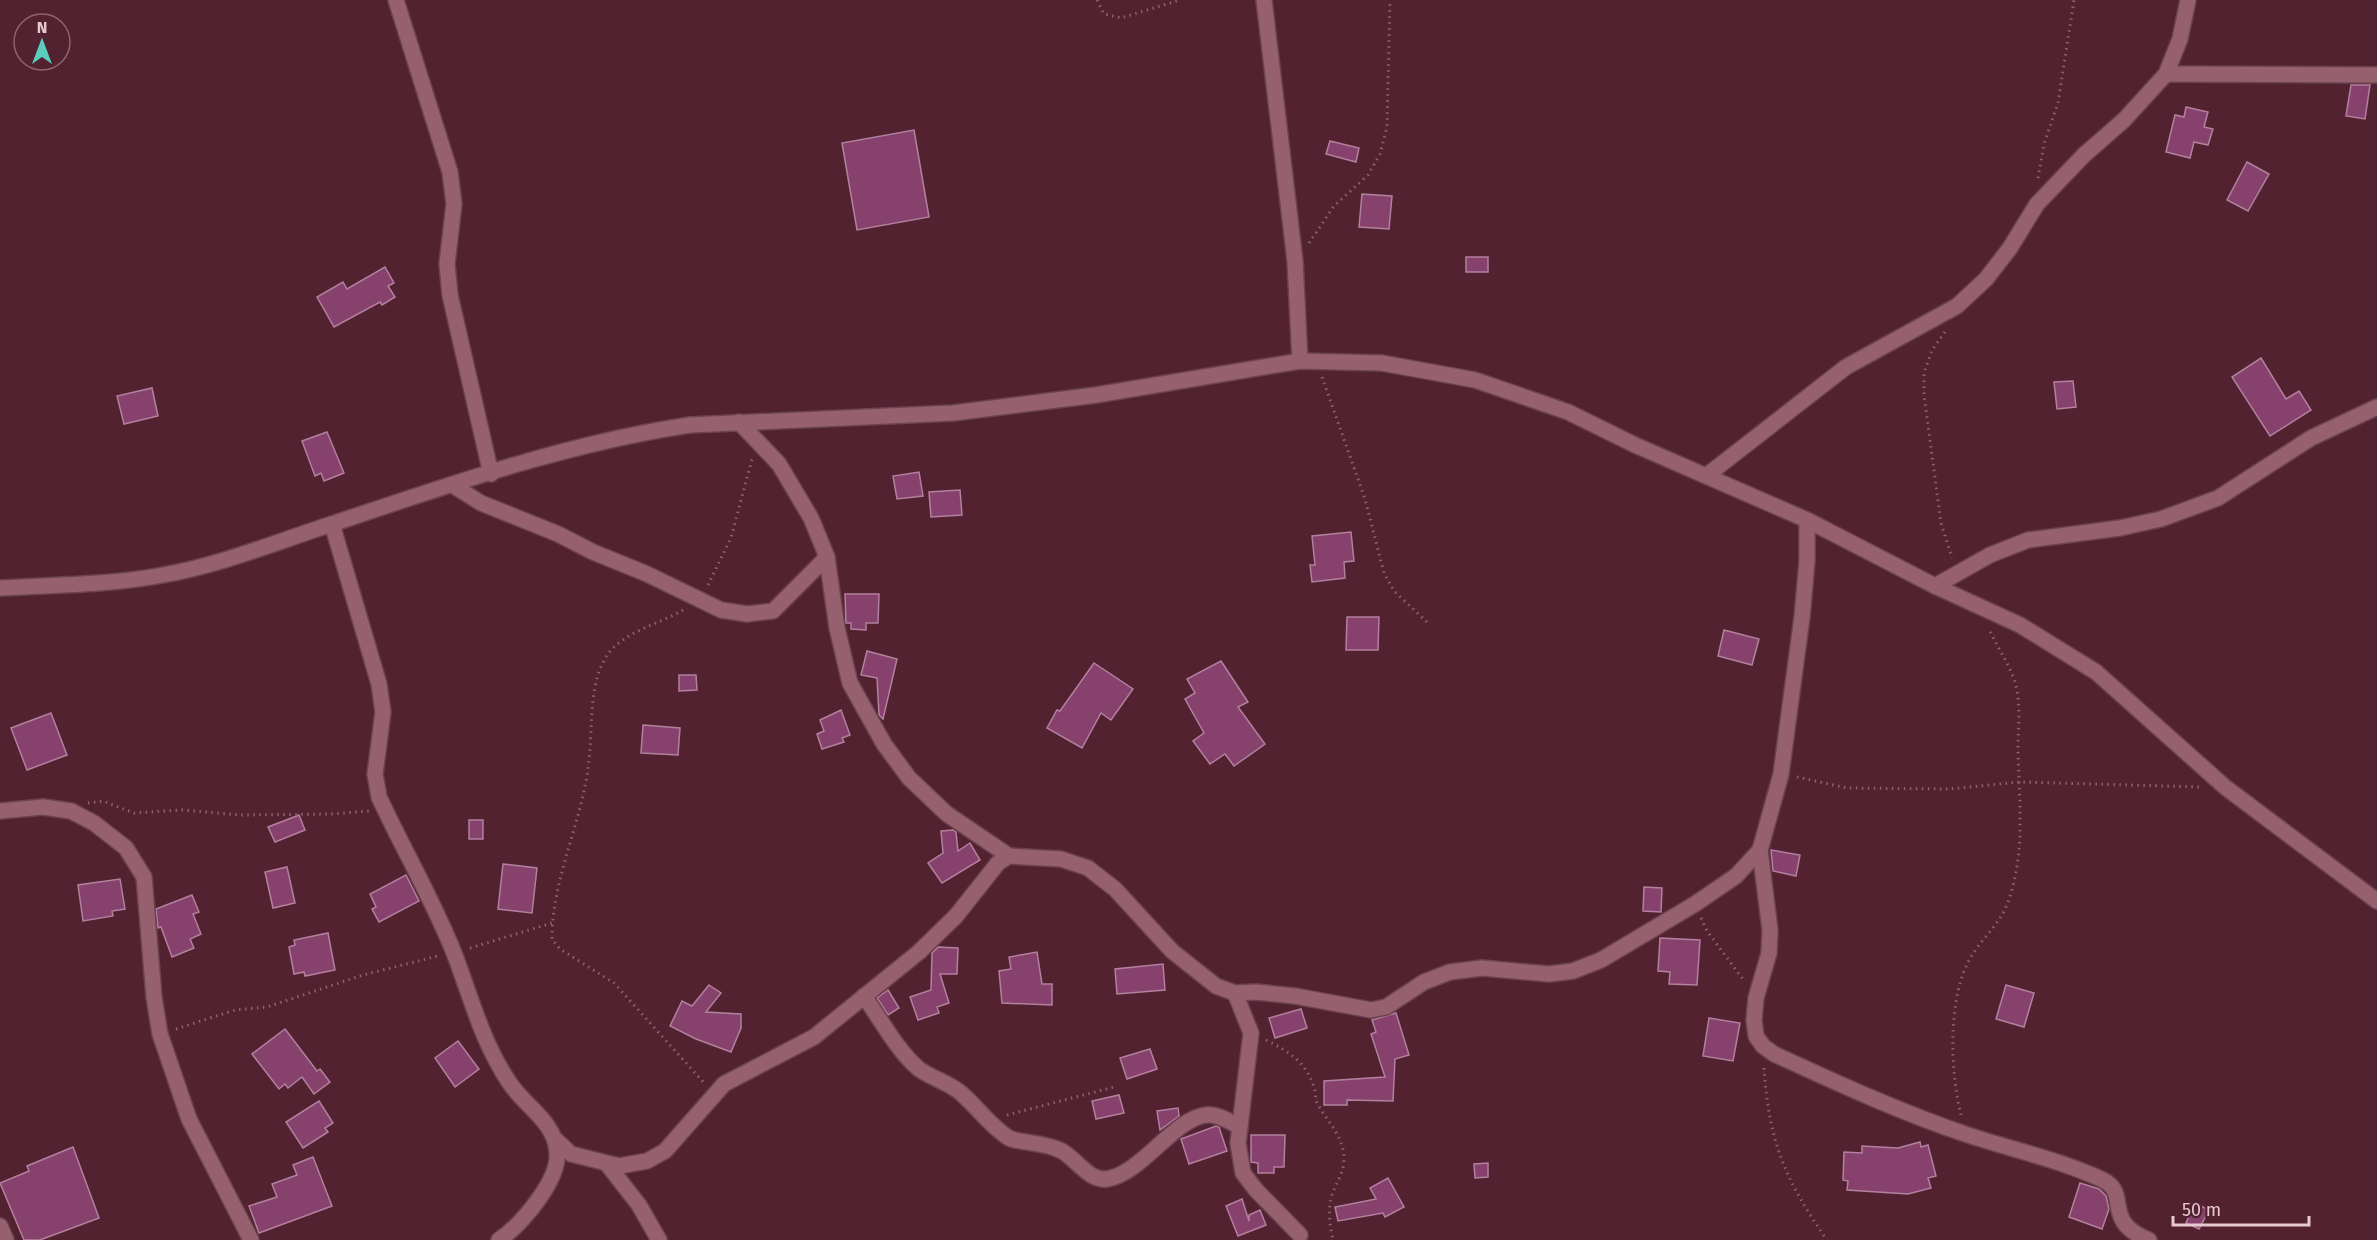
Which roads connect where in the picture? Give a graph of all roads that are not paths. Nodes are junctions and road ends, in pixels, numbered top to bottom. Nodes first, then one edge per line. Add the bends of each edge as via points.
1 (396, 0) edge
2 (1264, 0) edge
3 (2188, 0) edge
4 (2166, 74) junction
5 (2377, 75) edge
6 (1306, 361) junction
7 (2377, 407) edge
8 (739, 422) junction
9 (491, 474) junction
10 (1706, 476) junction
11 (454, 486) junction
12 (1807, 520) junction
13 (332, 524) junction
14 (827, 557) junction
15 (1935, 586) junction
16 (0, 588) edge
17 (0, 811) edge
18 (1760, 850) junction
19 (1009, 856) junction
20 (2377, 901) edge
21 (1235, 993) junction
22 (864, 996) junction
23 (1240, 1127) junction
24 (555, 1139) junction
25 (607, 1164) junction
26 (0, 1226) edge
27 (1300, 1235) dead end
28 (6, 1240) edge
29 (251, 1240) edge
30 (499, 1240) edge
31 (659, 1240) edge
32 (2149, 1240) edge

1 - 9 street via 450,172 454,204 447,264 450,295
2 - 6 street
3 - 4 street via 2180,39
4 - 5 street
4 - 10 street via 2037,204 1986,279 1957,306 1846,367
6 - 8 street via 1096,395 953,413
6 - 10 street via 1382,363 1474,380 1568,412
7 - 15 street via 2312,438 2218,498 2162,519 2028,540 1990,555
8 - 9 street via 642,433
8 - 14 street via 779,464 811,518
9 - 11 street
10 - 12 street
11 - 13 street
11 - 14 street via 481,503 558,534 721,610 747,614 773,611
12 - 15 street
12 - 18 street via 1802,616 1781,774
13 - 16 street via 236,557 163,575
13 - 24 street via 379,684 382,711 375,774 379,797 454,952 476,1019 509,1083 544,1120
14 - 19 street via 850,683 884,744 909,778 947,814
15 - 20 street via 2029,630 2096,672 2225,787
17 - 29 street via 43,807 70,811 126,848 144,877 160,1034 189,1119
18 - 21 street via 1736,876 1695,904 1623,948 1572,971 1549,974 1482,968 1450,972 1424,982 1386,1007 1371,1010 1295,996
18 - 32 street via 1770,930 1769,953 1754,1020 1756,1036 1763,1046 1848,1089 2109,1184 2117,1196 2123,1225
19 - 21 street via 1061,859 1088,868 1115,889 1172,951 1216,986
19 - 22 street via 998,863 956,916 919,952
21 - 23 street via 1251,1034
22 - 23 street via 918,1068 957,1089 1012,1139 1056,1148 1101,1179 1111,1178 1145,1158 1196,1118 1215,1115
22 - 25 street via 792,1051 734,1078 714,1094 665,1150 631,1166
23 - 27 street via 1243,1173
24 - 25 street via 571,1154
24 - 30 street via 557,1163 553,1178
25 - 31 street via 639,1205
26 - 28 street

